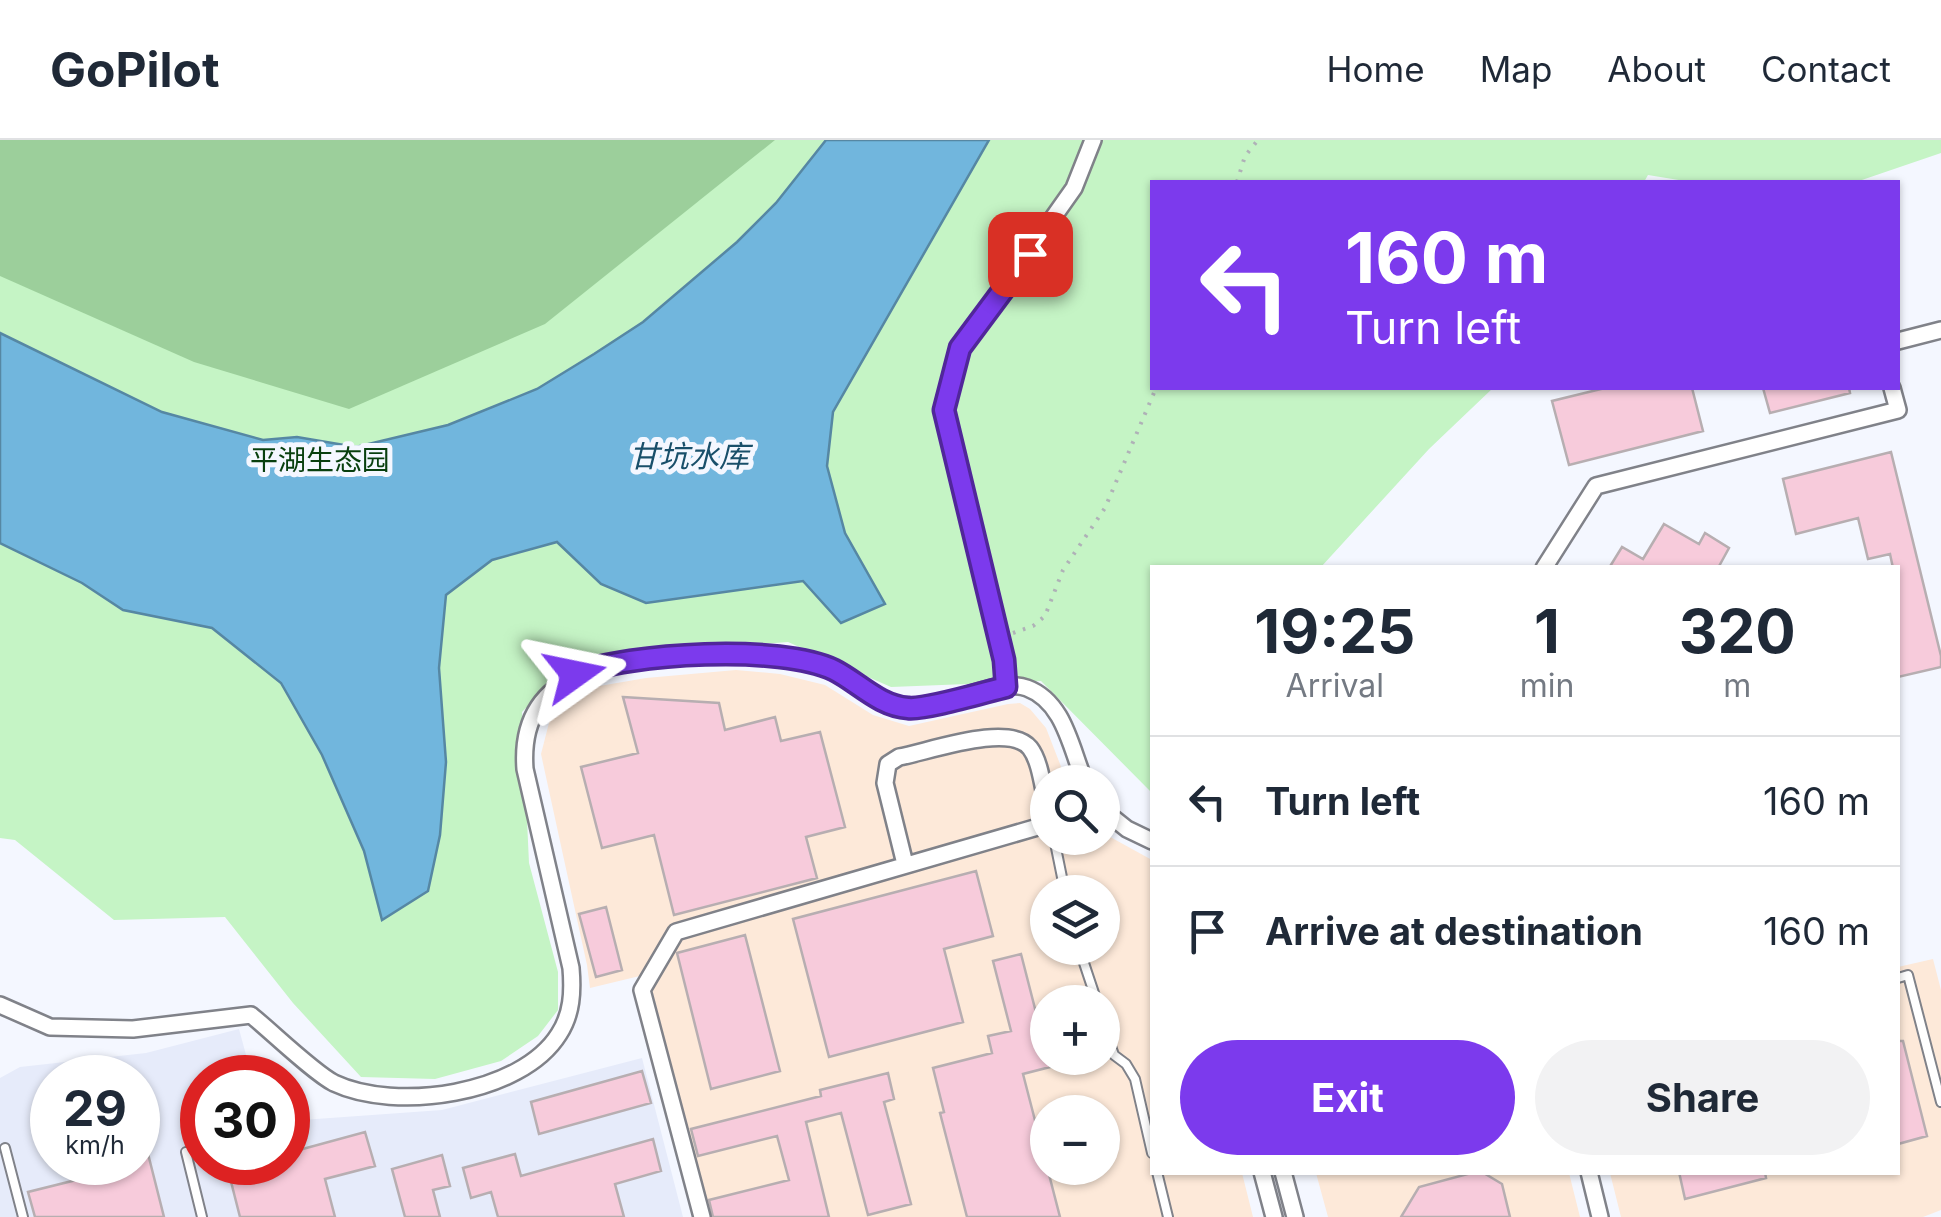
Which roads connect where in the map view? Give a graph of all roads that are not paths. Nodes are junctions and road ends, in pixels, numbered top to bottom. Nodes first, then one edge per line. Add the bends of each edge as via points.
1 (1093, 140) edge
2 (1941, 330) edge
3 (1900, 340) edge
4 (1893, 390) edge
5 (1546, 565) edge
6 (1006, 687) junction
7 (1036, 765) edge
8 (1078, 765) edge
9 (1120, 823) edge
10 (1030, 829) edge
11 (1150, 840) edge
12 (905, 864) junction
13 (1900, 977) edge
14 (0, 1005) edge
15 (1120, 1059) edge
16 (1941, 1102) edge
17 (1150, 1144) edge
18 (5, 1148) dead end
19 (1158, 1175) edge
20 (1263, 1175) edge
21 (1284, 1175) edge
22 (1589, 1175) edge
23 (194, 1185) edge
24 (22, 1217) edge
25 (202, 1217) edge
26 (702, 1217) edge
27 (1168, 1217) edge
28 (1274, 1217) edge
29 (1294, 1217) edge
30 (1600, 1217) edge

1 - 6 street via 1074,188 960,348 944,410
2 - 3 street
4 - 5 street via 1898,410 1596,486
6 - 8 street via 1024,686 1041,696 1060,718
6 - 14 street via 910,709 832,669 736,653 588,669 552,689 529,725 524,754 573,991 569,1014 544,1053 489,1083 411,1097 332,1082 251,1015 133,1028 50,1027
7 - 12 street via 1032,750 1004,736 888,764 885,783
9 - 11 street
10 - 12 street
12 - 26 street via 676,932 642,990
13 - 16 lane via 1908,975
15 - 17 lane via 1135,1079
18 - 24 lane
19 - 27 lane
20 - 28 street
21 - 29 street
22 - 30 street
23 - 25 lane

